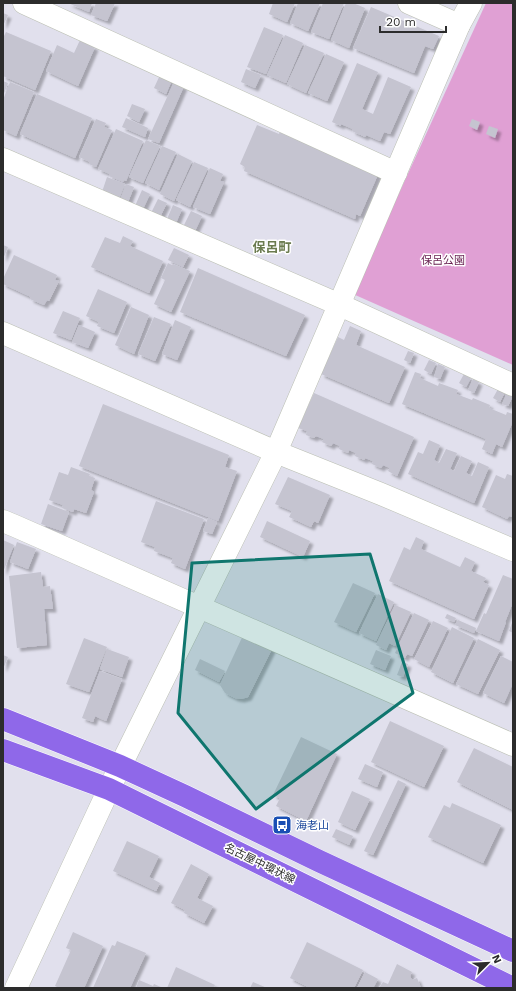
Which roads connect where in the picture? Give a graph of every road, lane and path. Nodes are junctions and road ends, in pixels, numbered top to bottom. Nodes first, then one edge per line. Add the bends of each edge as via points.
1 (24, 3) edge
2 (409, 3) edge
3 (471, 3) edge
4 (459, 25) junction
5 (3, 159) edge
6 (396, 173) junction
7 (340, 305) junction
8 (3, 333) edge
9 (513, 385) edge
10 (276, 452) junction
11 (3, 521) edge
12 (513, 550) edge
13 (199, 607) junction
14 (3, 719) edge
15 (513, 745) edge
16 (3, 750) edge
17 (120, 766) junction
18 (109, 789) junction
19 (513, 951) edge
20 (16, 988) edge
21 (511, 988) edge

1 - 6 street
2 - 4 street
3 - 4 street
4 - 6 street
5 - 7 street
6 - 7 street
7 - 9 street
7 - 10 street
8 - 10 street
10 - 12 street
10 - 13 street
11 - 13 street
13 - 15 street
13 - 17 street
14 - 17 main road
16 - 18 main road, 名古屋中環状線
17 - 18 street
17 - 19 main road
18 - 20 street
18 - 21 main road, 名古屋中環状線

